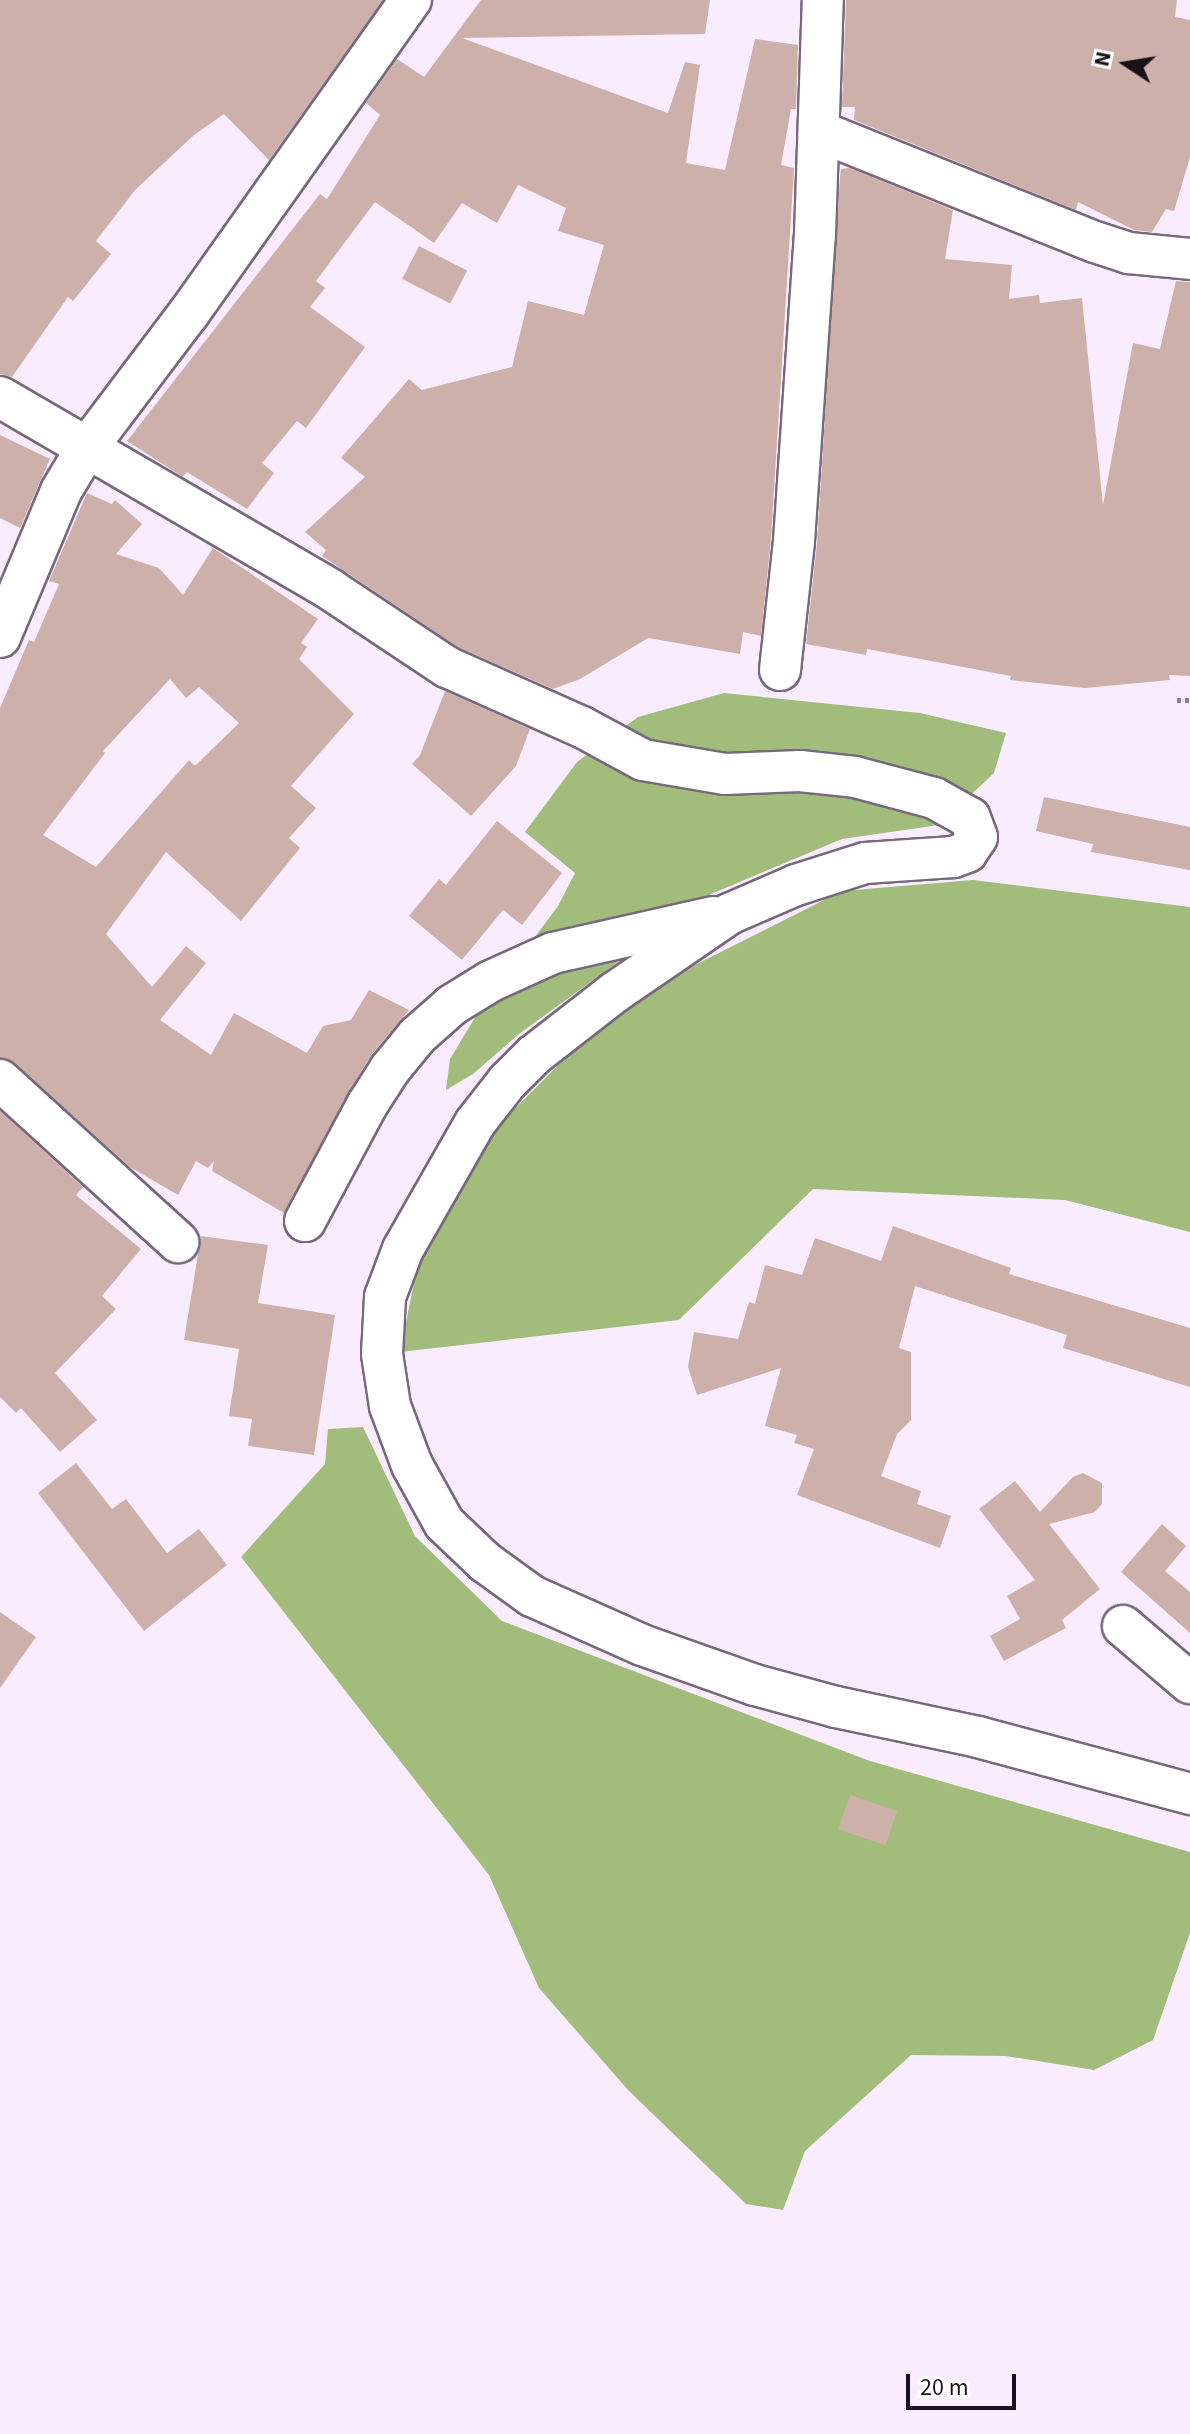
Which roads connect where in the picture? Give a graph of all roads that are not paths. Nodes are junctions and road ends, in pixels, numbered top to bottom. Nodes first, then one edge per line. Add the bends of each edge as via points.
1 (411, 0) edge
2 (823, 0) edge
3 (821, 132) junction
4 (1190, 259) edge
5 (0, 397) edge
6 (86, 449) junction
7 (0, 637) edge
8 (780, 670) dead end
9 (729, 914) junction
10 (0, 1080) edge
11 (305, 1221) dead end
12 (178, 1242) dead end
13 (1123, 1626) dead end
14 (1190, 1683) edge
15 (1190, 1794) edge

1 - 6 street
2 - 3 street
3 - 4 street via 1095,242 1129,253
3 - 8 street via 794,541
5 - 6 street
6 - 7 street via 61,491
6 - 9 street via 331,590 447,667 643,760 725,774 800,771 855,777 934,798 957,808 975,827 973,845 953,857 865,863
9 - 11 street via 553,953 452,1005 390,1069
9 - 15 street via 534,1055 507,1082 457,1153 403,1249 385,1297 382,1354 390,1406 412,1465 444,1523 485,1562 532,1596 642,1645 782,1692
10 - 12 street
13 - 14 street

